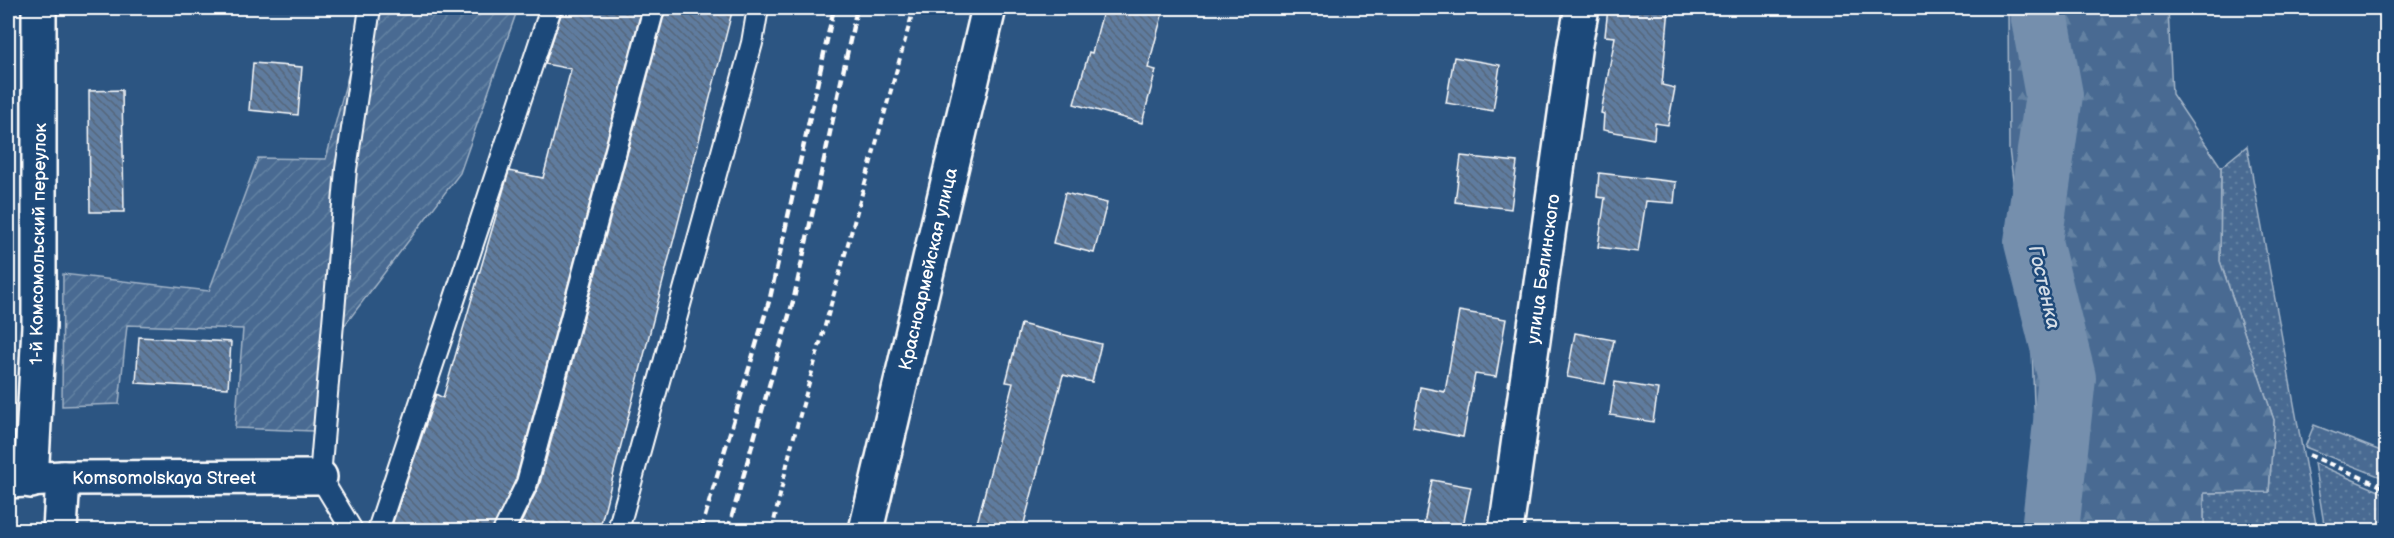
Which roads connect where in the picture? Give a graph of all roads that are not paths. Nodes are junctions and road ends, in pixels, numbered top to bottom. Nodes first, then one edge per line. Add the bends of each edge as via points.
1 (39, 8) edge
2 (370, 8) edge
3 (551, 8) edge
4 (654, 8) edge
5 (758, 8) edge
6 (989, 8) edge
7 (1582, 8) edge
8 (320, 477) junction
9 (63, 478) junction
10 (19, 481) edge
11 (60, 531) edge
12 (352, 531) edge
13 (378, 531) edge
14 (504, 531) edge
15 (618, 531) edge
16 (866, 531) edge
17 (1506, 531) edge

1 - 10 street, 1-й Комсомольский переулок via 39,326
2 - 8 lane via 346,169
3 - 13 lane
4 - 14 lane via 527,483
5 - 15 lane via 753,43
6 - 16 street, Красноармейская улица
7 - 17 street, улица Белинского
8 - 9 street, Komsomolskaya Street
8 - 12 lane
9 - 10 street, Komsomolskaya Street
9 - 11 street

